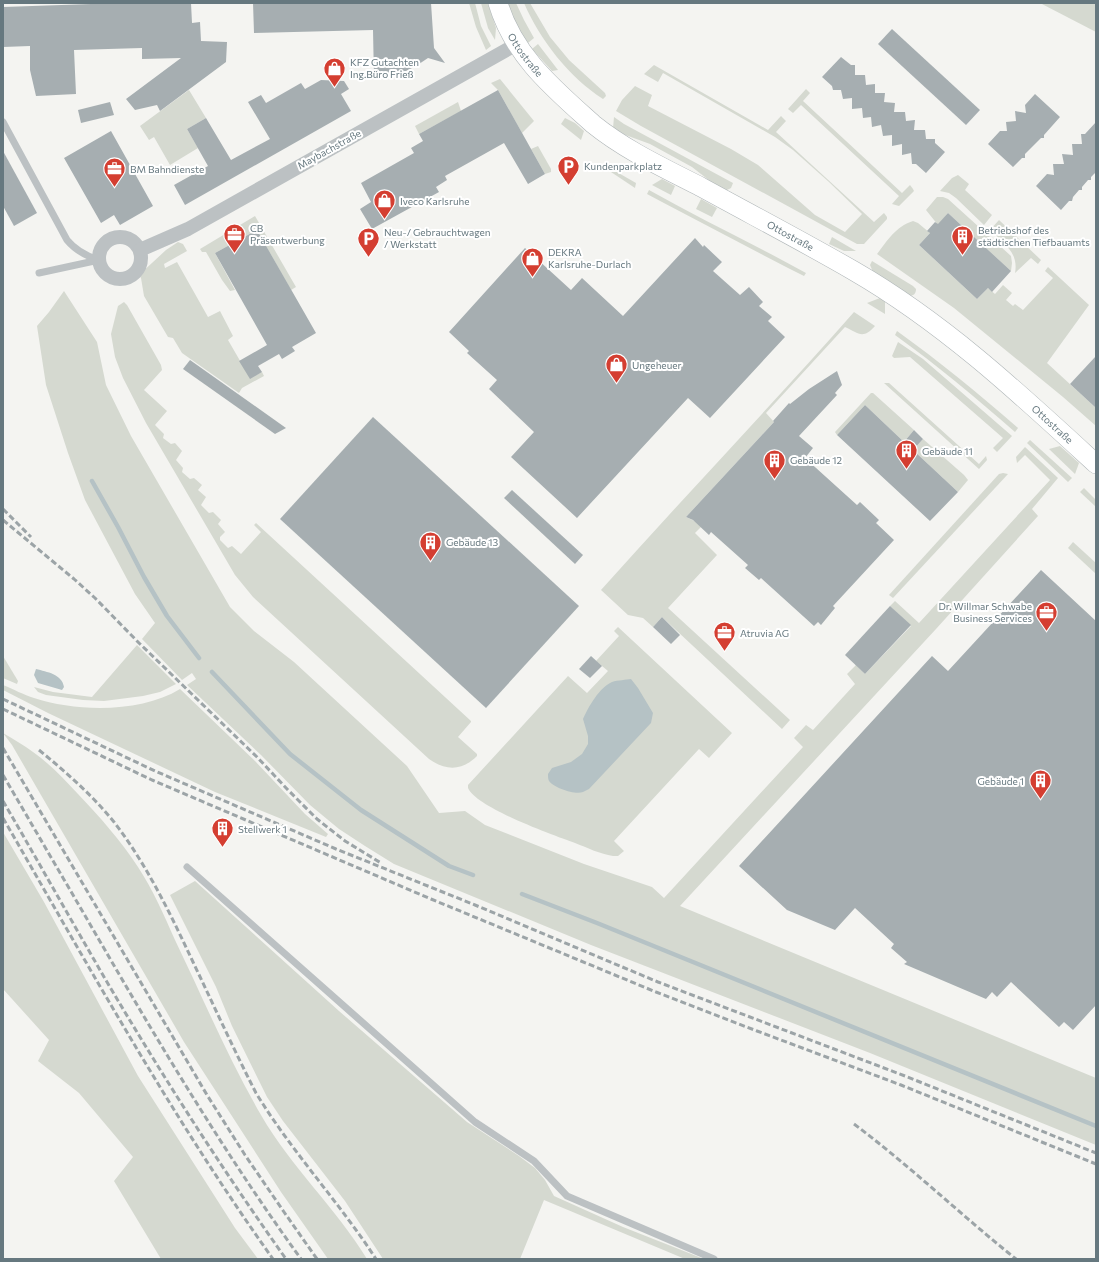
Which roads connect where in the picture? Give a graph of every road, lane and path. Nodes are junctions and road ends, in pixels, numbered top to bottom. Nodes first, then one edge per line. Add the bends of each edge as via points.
1 (498, 3) edge
2 (517, 44) junction
3 (3, 122) edge
4 (140, 250) junction
5 (99, 260) junction
6 (39, 273) dead end
7 (1096, 464) edge
8 (187, 866) dead end
9 (714, 1259) edge

1 - 2 main road, Ottostraße
2 - 4 street, Maybachstraße via 188,228
2 - 7 main road, Ottostraße via 536,71 602,131 653,162 843,265 904,303 976,357
3 - 5 lane via 67,240 75,249
4 - 5 street via 130,239 116,237 109,239 103,246
4 - 5 street via 138,269 126,278 112,278 103,270
5 - 6 lane
8 - 9 lane via 475,1122 534,1161 567,1196

